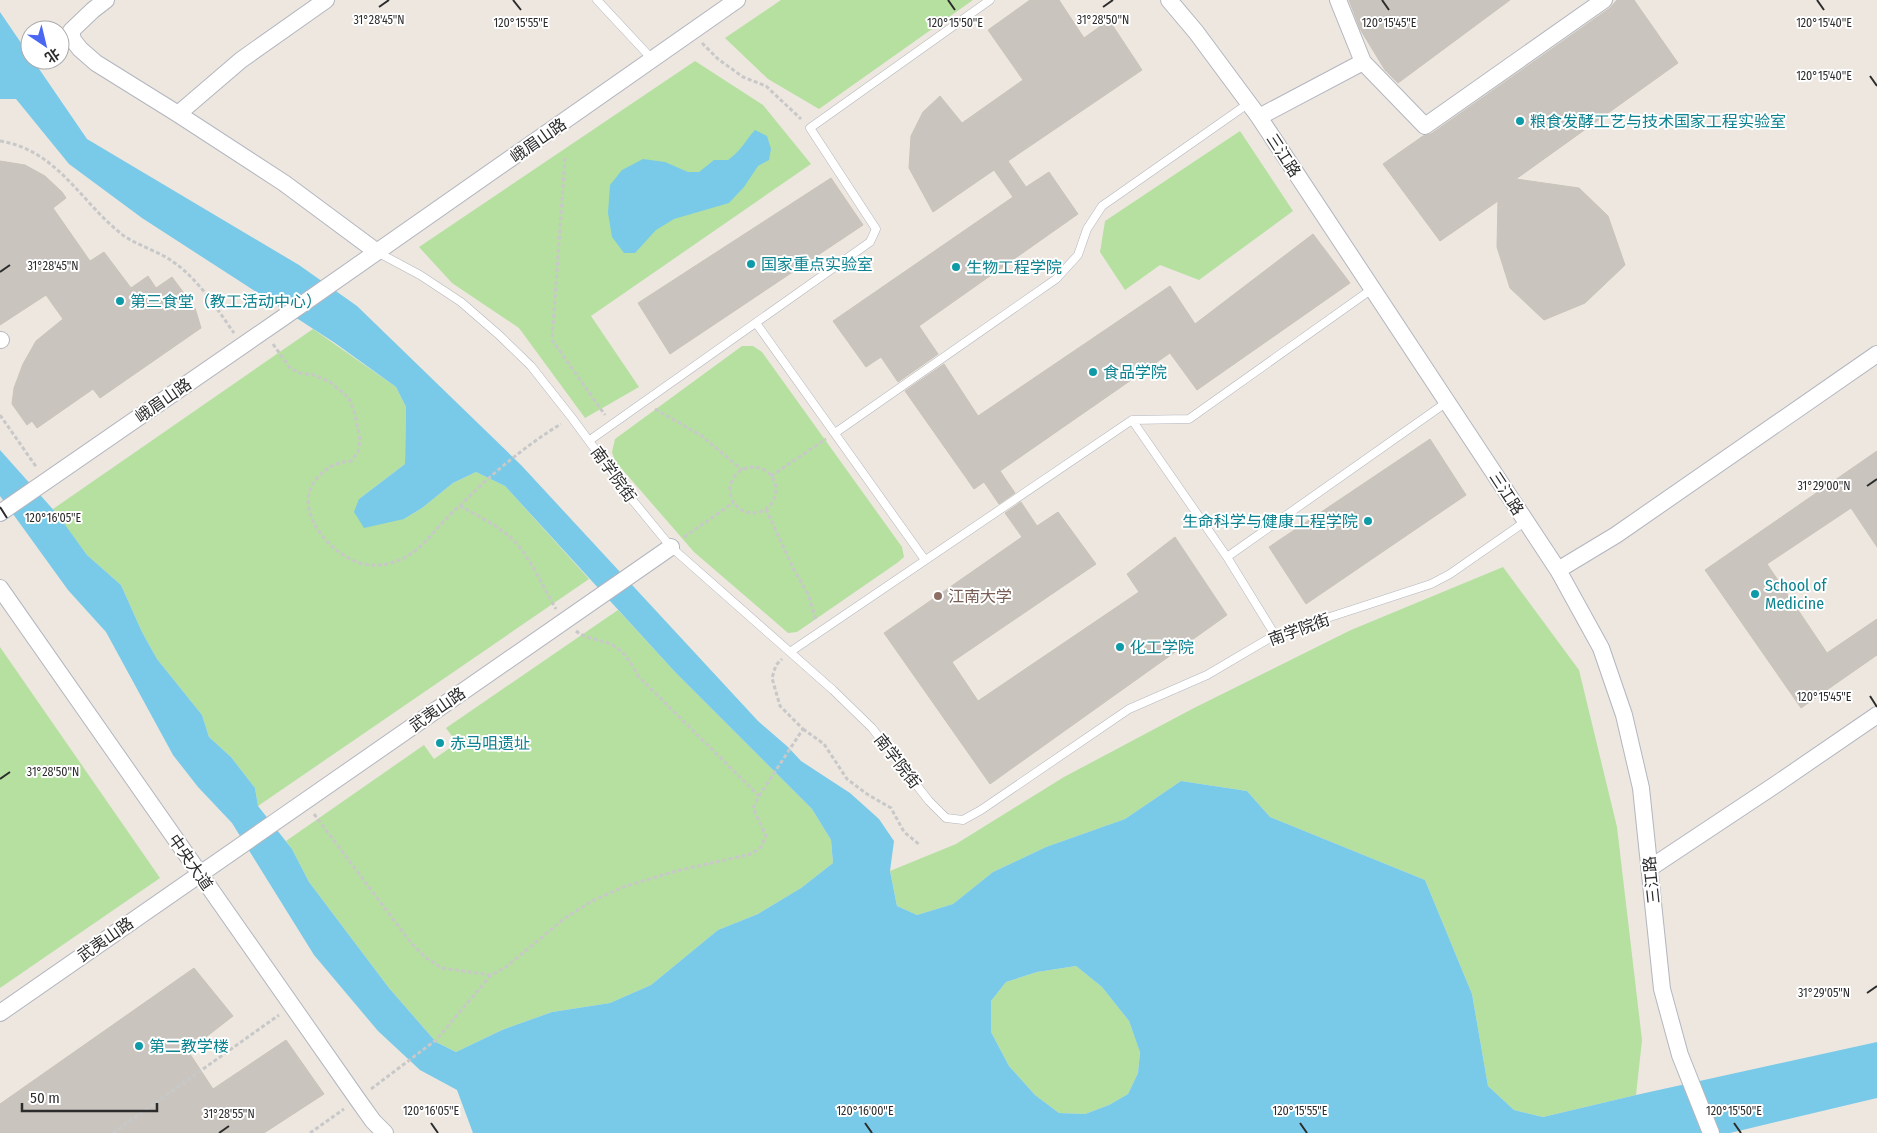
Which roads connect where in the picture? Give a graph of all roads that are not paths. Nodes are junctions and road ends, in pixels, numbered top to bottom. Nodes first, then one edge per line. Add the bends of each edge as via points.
1 (106, 0) edge
2 (326, 0) edge
3 (597, 0) edge
4 (737, 0) edge
5 (990, 0) edge
6 (1169, 0) edge
7 (1338, 0) edge
8 (1604, 0) edge
9 (652, 60) junction
10 (1363, 62) junction
11 (1249, 103) junction
12 (178, 114) junction
13 (1259, 117) junction
14 (377, 252) junction
15 (1372, 289) junction
16 (756, 323) junction
17 (1877, 354) edge
18 (1447, 402) junction
19 (1132, 420) junction
20 (835, 433) junction
21 (590, 440) junction
22 (1, 512) edge
23 (1526, 521) junction
24 (671, 547) junction
25 (1227, 557) junction
26 (925, 560) junction
27 (1558, 570) junction
28 (0, 588) edge
29 (1275, 635) junction
30 (790, 652) junction
31 (1877, 715) edge
32 (1650, 868) junction
33 (199, 874) junction
34 (0, 1013) edge
35 (385, 1133) edge
36 (1711, 1133) edge

1 - 12 street via 71,32 73,40 96,63
2 - 12 street via 241,60
3 - 9 lane
4 - 9 street, 峨眉山路
5 - 16 lane via 810,128 876,229 870,242
6 - 11 street, 三江路
7 - 10 street
8 - 10 street via 1424,126
9 - 14 street, 峨眉山路
10 - 13 street
11 - 13 street, 三江路
11 - 20 lane via 1102,206 1087,229 1078,255 1056,279
12 - 14 street via 284,183
13 - 15 street, 三江路
14 - 21 lane, 南学院街 via 461,302 499,335 531,366
14 - 22 street, 峨眉山路
15 - 18 street, 三江路
15 - 19 lane via 1189,419
16 - 20 lane
16 - 21 lane
17 - 27 street via 1616,535
18 - 23 street, 三江路
18 - 25 lane
19 - 25 lane
19 - 26 lane
20 - 26 lane
21 - 24 lane, 南学院街
23 - 27 street, 三江路
23 - 29 lane, 南学院街 via 1431,584
24 - 30 lane, 南学院街
24 - 33 street, 武夷山路
25 - 29 lane
26 - 30 lane
27 - 32 street, 三江路 via 1601,648 1624,715 1641,788
28 - 33 street, 中央大道
29 - 30 lane, 南学院街 via 1207,675 1128,709 963,820 946,818 872,728
31 - 32 street
32 - 36 street, 三江路 via 1662,989 1680,1056
33 - 34 street, 武夷山路
33 - 35 street, 中央大道 via 373,1121

